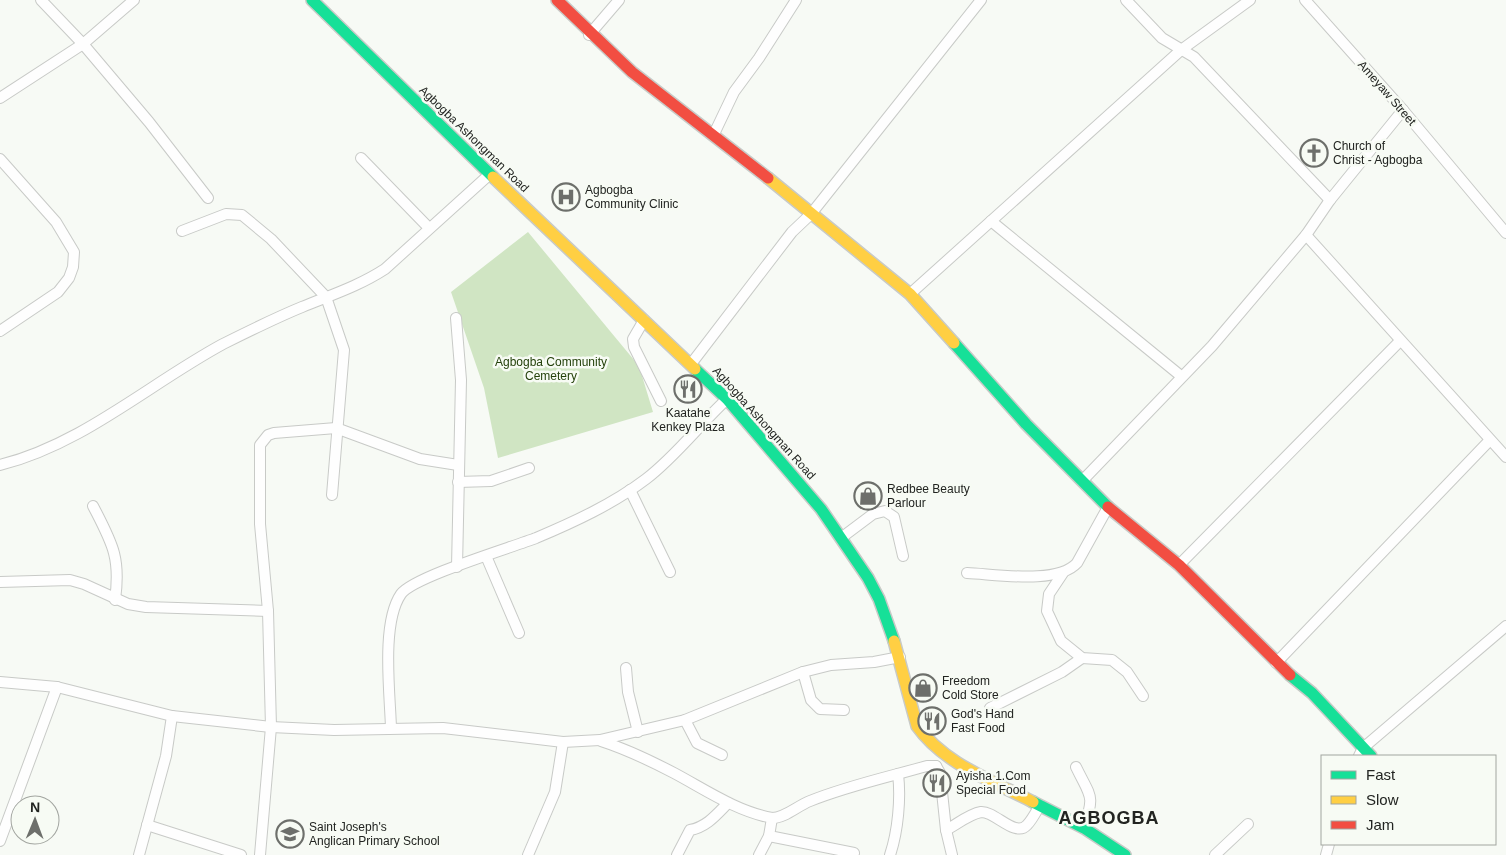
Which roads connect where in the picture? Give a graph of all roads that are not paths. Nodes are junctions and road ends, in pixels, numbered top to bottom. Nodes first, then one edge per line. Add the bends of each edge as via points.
1 (41, 0) edge
2 (134, 0) edge
3 (312, 0) edge
4 (557, 0) edge
5 (619, 0) edge
6 (796, 0) edge
7 (981, 0) edge
8 (1126, 0) edge
9 (1250, 0) edge
10 (1305, 0) edge
11 (589, 35) junction
12 (83, 44) junction
13 (1181, 50) junction
14 (0, 98) edge
15 (1403, 110) junction
16 (714, 134) junction
17 (360, 158) dead end
18 (0, 159) edge
19 (490, 174) junction
20 (208, 198) dead end
21 (1330, 200) junction
22 (811, 214) junction
23 (990, 221) junction
24 (429, 228) junction
25 (182, 231) dead end
26 (1506, 234) edge
27 (1306, 235) junction
28 (910, 294) junction
29 (326, 297) junction
30 (456, 318) dead end
31 (644, 320) junction
32 (0, 331) edge
33 (1400, 340) junction
34 (691, 364) junction
35 (1181, 376) junction
36 (727, 399) junction
37 (660, 401) dead end
38 (336, 428) junction
39 (1490, 440) junction
40 (1506, 458) edge
41 (0, 465) edge
42 (458, 465) junction
43 (529, 468) dead end
44 (1082, 481) junction
45 (458, 482) junction
46 (630, 490) junction
47 (332, 495) dead end
48 (93, 506) dead end
49 (1108, 507) junction
50 (842, 538) junction
51 (486, 556) junction
52 (903, 556) dead end
53 (1179, 565) junction
54 (457, 567) junction
55 (670, 572) dead end
56 (966, 573) dead end
57 (1063, 573) junction
58 (0, 582) edge
59 (115, 600) junction
60 (268, 611) junction
61 (1506, 626) edge
62 (519, 633) dead end
63 (900, 657) junction
64 (1082, 658) junction
65 (1276, 663) junction
66 (626, 668) dead end
67 (803, 672) junction
68 (0, 682) edge
69 (57, 687) junction
70 (1143, 696) dead end
71 (990, 708) dead end
72 (844, 710) dead end
73 (172, 716) junction
74 (685, 720) junction
75 (271, 727) junction
76 (391, 728) junction
77 (638, 732) junction
78 (600, 740) junction
79 (563, 742) junction
80 (1364, 753) edge
81 (722, 756) dead end
82 (945, 756) junction
83 (936, 766) junction
84 (1076, 767) dead end
85 (898, 774) junction
86 (728, 803) junction
87 (1040, 805) junction
88 (772, 818) junction
89 (1248, 824) dead end
90 (147, 825) junction
91 (1084, 828) junction
92 (946, 830) junction
93 (769, 836) junction
94 (0, 841) edge
95 (854, 853) dead end
96 (139, 855) edge
97 (242, 855) edge
98 (260, 855) edge
99 (528, 855) edge
100 (676, 855) edge
101 (759, 855) edge
102 (890, 855) edge
103 (952, 855) edge
104 (1125, 855) edge
105 (1215, 855) edge

1 - 12 street
2 - 12 street
3 - 19 street, Agbogba Ashongman Road
4 - 11 street
5 - 11 street
6 - 16 street via 760,58 734,92
7 - 22 street
8 - 13 street via 1162,38
9 - 13 street
10 - 15 street, Ameyaw Street
11 - 16 street via 680,111
12 - 14 street
12 - 20 street
13 - 21 street via 1194,57
13 - 23 street
15 - 21 street
15 - 26 street, Ameyaw Street
16 - 22 street
17 - 24 street
18 - 32 street via 56,222 74,252 73,268 58,292
19 - 24 street
19 - 31 street, Agbogba Ashongman Road
21 - 27 street
22 - 28 street
22 - 34 street via 792,232
23 - 28 street
23 - 35 street
24 - 29 street via 385,269 366,281
25 - 29 street via 226,214 242,215 271,239
27 - 33 street
27 - 35 street via 1212,346
28 - 44 street via 1026,424
29 - 38 street via 344,350
29 - 41 street via 223,344 69,438
30 - 42 street via 460,380
31 - 34 street, Agbogba Ashongman Road
31 - 37 street via 633,339 634,347
33 - 39 street
33 - 53 street
34 - 36 street, Agbogba Ashongman Road
35 - 44 street
36 - 46 street via 668,458
36 - 50 street, Agbogba Ashongman Road
38 - 42 street via 420,459
38 - 47 street
38 - 60 street via 274,433 260,445 260,524
39 - 40 street
39 - 65 street
42 - 45 street
43 - 45 street via 491,481
44 - 49 street
45 - 54 street
46 - 51 street via 575,521
46 - 55 street
48 - 59 street via 116,554 118,579
49 - 53 street
49 - 57 street via 1076,563
50 - 52 street via 873,514 885,511 894,518
50 - 63 street, Agbogba Ashongman Road via 879,599
51 - 54 street
51 - 62 street
53 - 65 street
54 - 76 street via 415,582 402,592 394,605 389,628
56 - 57 street via 1037,576
57 - 64 street via 1049,594 1047,611 1061,641
58 - 59 street via 70,580
59 - 60 street via 146,607
60 - 75 street
61 - 80 street
63 - 67 street via 830,665
63 - 82 street, Agbogba Ashongman Road via 918,726
64 - 70 street via 1112,660 1126,672
64 - 71 street via 1062,672
65 - 80 street via 1312,692
66 - 77 street
67 - 72 street via 810,700 820,709
67 - 74 street
68 - 69 street
69 - 73 street
69 - 94 street
73 - 75 street
73 - 90 street via 166,756
74 - 77 street
74 - 81 street via 697,742
75 - 76 street
75 - 98 street
76 - 79 street via 443,728
77 - 78 street
78 - 79 street
78 - 86 street via 673,772
79 - 99 street via 555,792
82 - 83 street
82 - 87 street, Agbogba Ashongman Road
83 - 85 street
83 - 92 street via 940,773
84 - 91 street via 1092,797
85 - 88 street via 808,802 779,818
85 - 102 street via 901,793 896,836
86 - 88 street
86 - 100 street via 710,821 690,830
87 - 91 street, Agbogba Ashongman Road
87 - 92 street via 1022,829 982,812
88 - 93 street
89 - 105 street
90 - 96 street
90 - 97 street
91 - 104 street, Agbogba Ashongman Road
92 - 103 street
93 - 95 street
93 - 101 street

